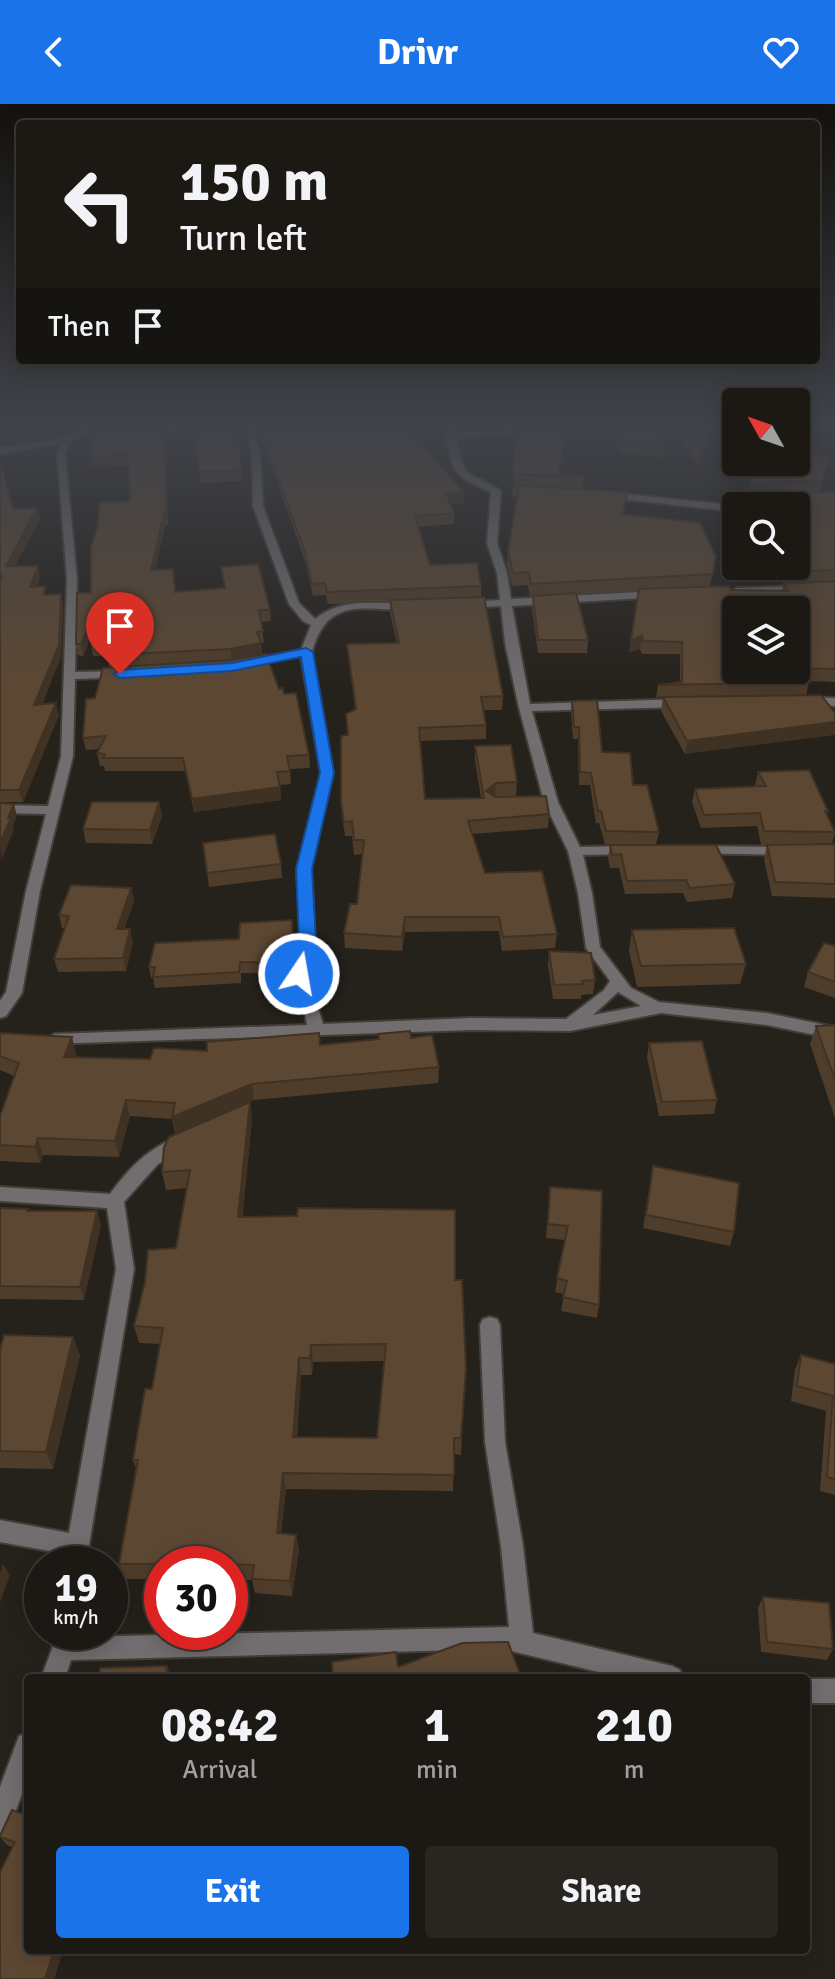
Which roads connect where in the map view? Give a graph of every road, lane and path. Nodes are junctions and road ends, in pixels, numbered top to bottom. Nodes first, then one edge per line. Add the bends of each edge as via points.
1 (66, 516) edge
2 (261, 516) edge
3 (497, 516) edge
4 (835, 588) edge
5 (727, 592) edge
6 (669, 594) edge
7 (507, 604) junction
8 (447, 606) edge
9 (417, 607) edge
10 (316, 623) junction
11 (306, 652) junction
12 (232, 667) edge
13 (142, 673) edge
14 (68, 676) junction
15 (798, 701) edge
16 (835, 702) edge
17 (692, 703) edge
18 (525, 708) junction
19 (0, 809) edge
20 (52, 810) junction
21 (637, 850) edge
22 (684, 850) edge
23 (575, 851) junction
24 (805, 852) edge
25 (618, 980) junction
26 (665, 1007) junction
27 (0, 1012) edge
28 (570, 1025) junction
29 (314, 1031) junction
30 (835, 1033) edge
31 (32, 1041) edge
32 (202, 1133) edge
33 (0, 1194) edge
34 (115, 1201) junction
35 (490, 1325) dead end
36 (0, 1531) edge
37 (50, 1546) edge
38 (77, 1546) edge
39 (128, 1640) edge
40 (522, 1642) junction
41 (62, 1650) edge
42 (54, 1674) edge
43 (655, 1674) edge
44 (810, 1691) edge
45 (835, 1691) edge
46 (24, 1756) edge
47 (0, 1820) edge

1 - 14 street via 72,580
2 - 10 street via 294,604
3 - 7 street via 492,543
4 - 5 street
6 - 7 street
7 - 8 street
7 - 18 street
9 - 10 street via 331,610
10 - 11 street
11 - 12 street
11 - 29 street via 327,773 304,869 308,941 291,986 314,1012
13 - 14 street
14 - 20 street via 67,756
15 - 16 street
17 - 18 street
18 - 23 street via 544,803
19 - 20 street
20 - 27 street via 14,993
21 - 23 street
22 - 24 street
23 - 25 street via 593,948
25 - 26 street via 638,1001
25 - 28 street via 609,994
26 - 28 street
26 - 30 street
28 - 29 street
29 - 31 street
32 - 34 street via 159,1153
33 - 34 street
34 - 38 street via 125,1269
35 - 40 street via 495,1442
36 - 37 street
39 - 40 street via 503,1637
40 - 43 street
41 - 42 street
44 - 45 street
46 - 47 street

